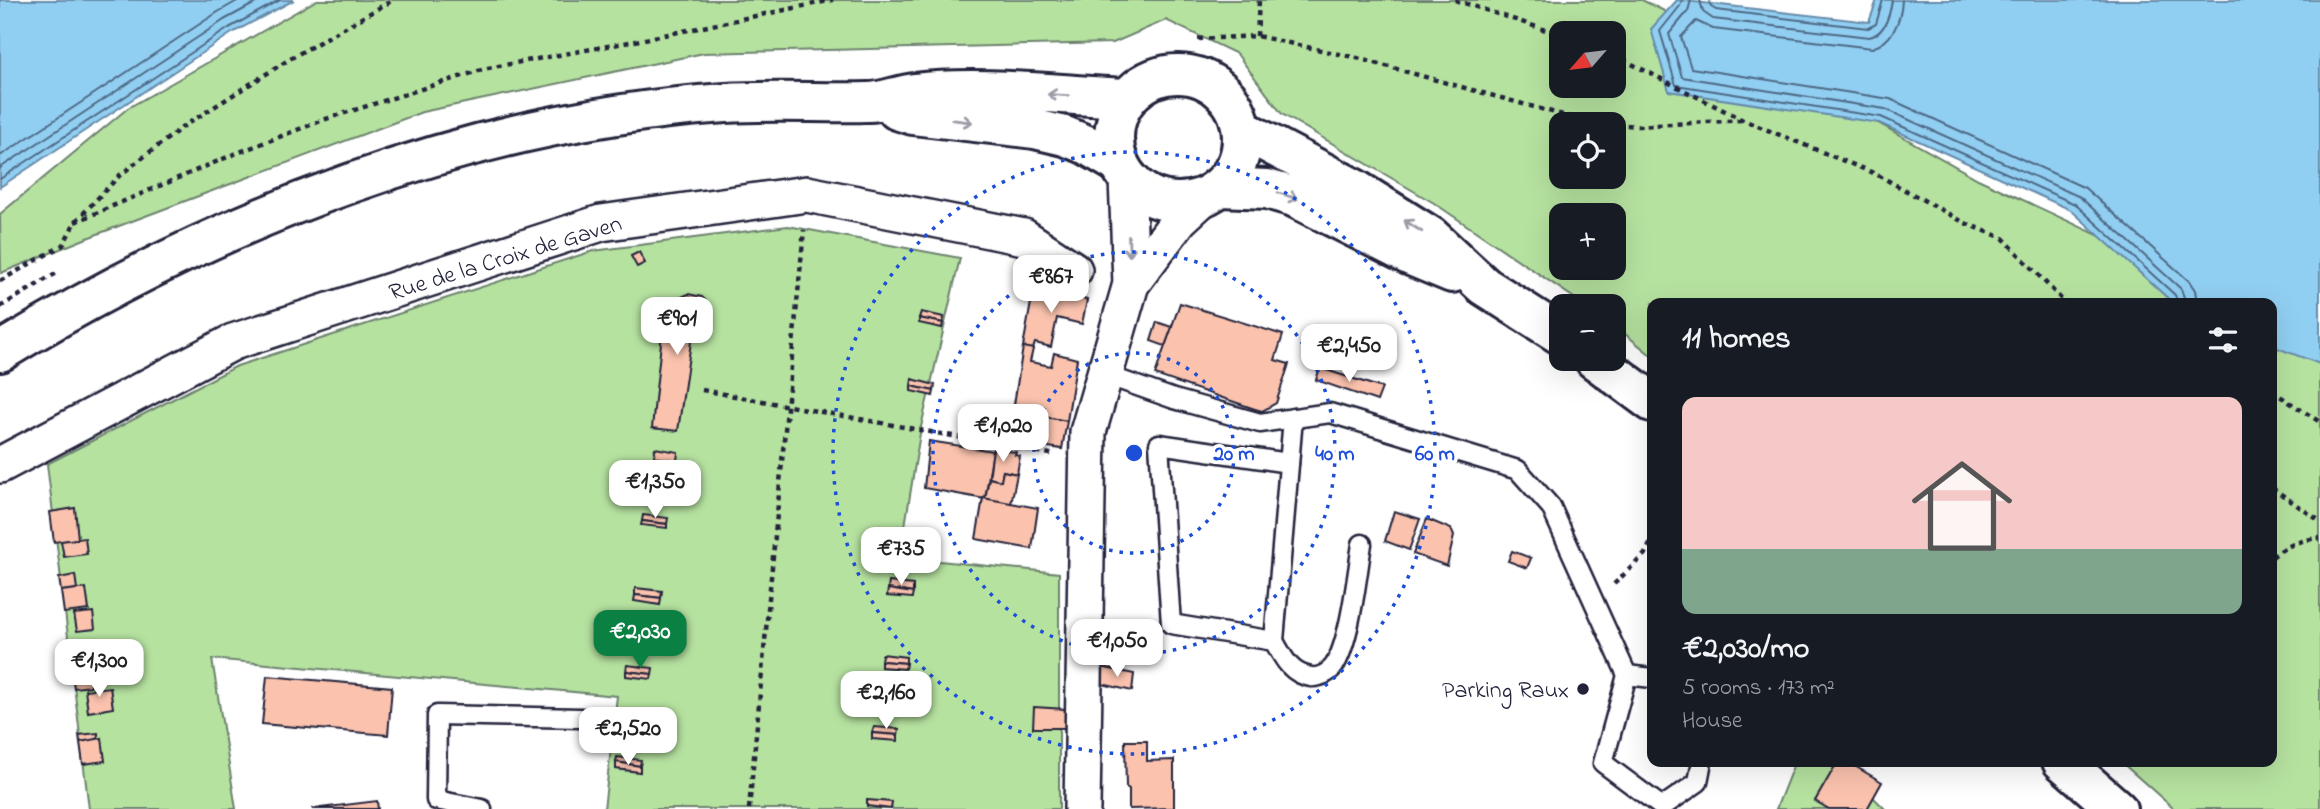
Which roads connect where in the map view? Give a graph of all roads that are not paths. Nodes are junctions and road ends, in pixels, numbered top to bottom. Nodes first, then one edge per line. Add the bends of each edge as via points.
1 (1126, 98) junction
2 (872, 102) junction
3 (1242, 130) junction
4 (1123, 171) junction
5 (1212, 192) junction
6 (1074, 270) dead end
7 (1131, 284) junction
8 (1484, 286) junction
9 (1549, 327) edge
10 (0, 352) edge
11 (1610, 371) edge
12 (1106, 375) junction
13 (1647, 398) edge
14 (1293, 418) junction
15 (1289, 463) junction
16 (0, 465) edge
17 (1362, 544) dead end
18 (1274, 641) junction
19 (1628, 675) junction
20 (1647, 677) edge
21 (581, 718) dead end
22 (1701, 767) edge
23 (2069, 767) edge
24 (482, 809) edge
25 (1082, 809) edge
26 (2117, 809) edge

1 -> 2 main road via 985,91 914,93
1 - 3 main road via 1143,83 1184,73 1205,79 1223,92 1236,109
1 - 4 main road via 1114,131 1114,148
2 -> 4 main road via 913,115 1065,136 1087,145
2 - 10 main road via 711,104 553,126 462,149 309,199 214,238 73,309
3 - 5 main road via 1242,151 1234,171
8 -> 3 main road via 1430,236 1355,189
4 - 5 main road via 1143,192 1163,201 1184,202
4 -> 7 street
5 - 7 street via 1180,219
5 -> 8 main road via 1267,189 1294,197 1411,256
6 - 16 street, Rue de la Croix de Gaven via 1024,237 807,194 601,223 233,342
7 - 12 street
8 - 9 main road
11 - 13 main road
12 - 14 lane via 1260,423
12 - 25 street via 1088,432
14 - 15 lane
14 - 19 lane via 1330,414 1518,470 1551,508
15 - 18 lane
15 - 18 lane via 1160,444 1171,624
17 - 18 lane via 1344,647 1333,669 1317,678 1302,676 1287,665
19 - 20 lane
19 - 22 lane via 1603,763 1662,807 1698,782
21 - 24 lane via 437,715 436,800
23 - 26 main road

